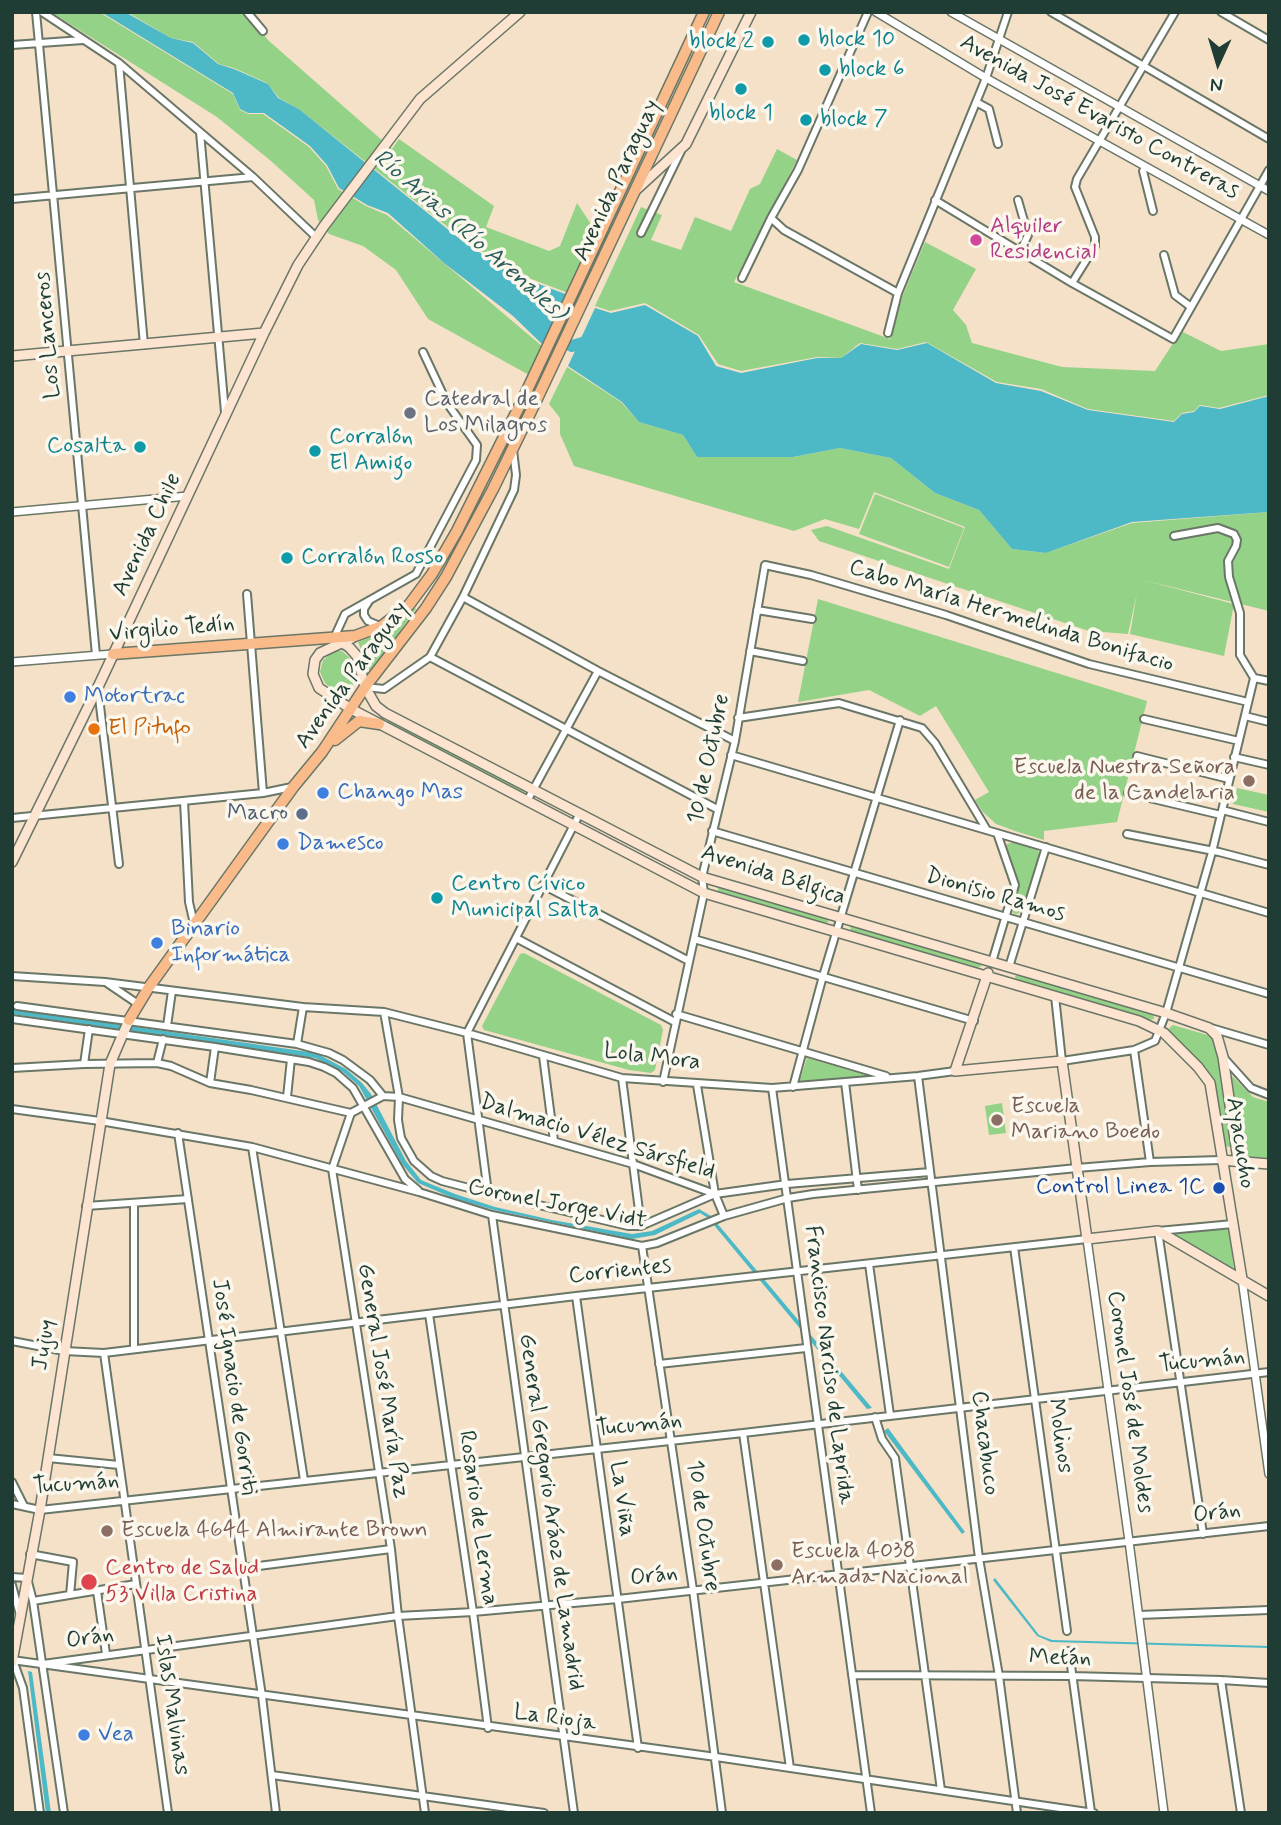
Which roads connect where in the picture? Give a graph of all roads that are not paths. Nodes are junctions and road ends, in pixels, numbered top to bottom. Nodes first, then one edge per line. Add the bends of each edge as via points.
1 (36, 12) edge
2 (42, 12) edge
3 (247, 12) edge
4 (704, 12) edge
5 (719, 12) edge
6 (751, 12) edge
7 (869, 12) edge
8 (876, 12) edge
9 (951, 12) edge
10 (1008, 12) edge
11 (1051, 12) edge
12 (1175, 12) edge
13 (1221, 12) edge
14 (513, 14) edge
15 (263, 31) dead end
16 (998, 39) junction
17 (85, 40) junction
18 (1269, 40) edge
19 (39, 43) junction
20 (12, 45) edge
21 (119, 63) junction
22 (1144, 65) junction
23 (986, 78) junction
24 (976, 102) junction
25 (1120, 109) junction
26 (200, 132) junction
27 (1269, 139) edge
28 (1100, 142) junction
29 (998, 144) dead end
30 (681, 149) junction
31 (1145, 168) junction
32 (1269, 170) edge
33 (253, 177) junction
34 (204, 181) junction
35 (1259, 186) junction
36 (130, 188) junction
37 (1269, 191) edge
38 (633, 193) junction
39 (54, 195) junction
40 (12, 199) edge
41 (935, 200) junction
42 (1018, 200) dead end
43 (1153, 211) dead end
44 (771, 218) junction
45 (1241, 219) junction
46 (641, 233) dead end
47 (607, 234) junction
48 (1269, 234) edge
49 (316, 237) junction
50 (1020, 252) junction
51 (1164, 255) dead end
52 (742, 278) dead end
53 (1072, 283) junction
54 (898, 293) junction
55 (1191, 307) junction
56 (264, 333) junction
57 (888, 333) dead end
58 (217, 337) junction
59 (144, 345) junction
60 (68, 351) junction
61 (423, 352) dead end
62 (12, 356) edge
63 (226, 417) junction
64 (513, 450) junction
65 (188, 496) junction
66 (82, 505) junction
67 (12, 512) edge
68 (1174, 536) dead end
69 (765, 565) joint
70 (247, 594) dead end
71 (463, 597) junction
72 (369, 600) junction
73 (757, 610) junction
74 (812, 619) dead end
75 (382, 626) junction
76 (338, 640) junction
77 (250, 643) junction
78 (750, 651) junction
79 (113, 654) junction
80 (96, 655) junction
81 (430, 657) junction
82 (803, 661) dead end
83 (12, 662) edge
84 (598, 671) junction
85 (1254, 678) junction
86 (1269, 681) edge
87 (98, 687) junction
88 (365, 687) junction
89 (1248, 702) junction
90 (351, 709) junction
91 (1245, 716) junction
92 (738, 718) junction
93 (1144, 719) dead end
94 (900, 720) junction
95 (1269, 722) edge
96 (379, 724) junction
97 (566, 728) junction
98 (735, 741) junction
99 (1239, 741) junction
100 (322, 752) junction
101 (731, 755) junction
102 (1137, 756) dead end
103 (1234, 757) junction
104 (1269, 765) edge
105 (1229, 779) junction
106 (294, 786) junction
107 (533, 792) junction
108 (262, 793) junction
109 (1128, 793) dead end
110 (877, 797) junction
111 (184, 801) junction
112 (527, 801) junction
113 (112, 808) junction
114 (717, 808) junction
115 (1222, 813) junction
116 (579, 814) junction
117 (34, 817) junction
118 (12, 818) edge
119 (1269, 822) edge
120 (574, 825) junction
121 (987, 830) junction
122 (712, 831) junction
123 (997, 833) junction
124 (1127, 834) dead end
125 (1046, 847) junction
126 (1212, 852) junction
127 (12, 862) edge
128 (119, 864) dead end
129 (1269, 865) edge
130 (854, 872) junction
131 (702, 877) junction
132 (543, 885) junction
133 (704, 892) junction
134 (1200, 892) junction
135 (1269, 913) edge
136 (840, 918) junction
137 (1005, 918) junction
138 (1023, 922) junction
139 (194, 926) junction
140 (836, 931) junction
141 (516, 938) junction
142 (694, 939) junction
143 (689, 961) junction
144 (992, 962) junction
145 (1009, 967) junction
146 (1178, 967) junction
147 (12, 976) edge
148 (823, 976) junction
149 (987, 976) junction
150 (105, 982) junction
151 (149, 987) junction
152 (173, 991) junction
153 (1269, 994) edge
154 (1055, 996) junction
155 (138, 1004) junction
156 (17, 1006) dead end
157 (303, 1007) junction
158 (384, 1012) junction
159 (1166, 1013) junction
160 (676, 1018) junction
161 (12, 1020) edge
162 (129, 1020) junction
163 (974, 1021) junction
164 (167, 1026) junction
165 (1209, 1028) junction
166 (89, 1029) junction
167 (1159, 1031) junction
168 (467, 1033) junction
169 (121, 1034) junction
170 (163, 1039) junction
171 (297, 1044) junction
172 (1269, 1045) edge
173 (215, 1047) junction
174 (1134, 1050) junction
175 (802, 1052) junction
176 (543, 1056) junction
177 (1223, 1057) junction
178 (291, 1059) junction
179 (1062, 1061) junction
180 (157, 1063) junction
181 (84, 1064) junction
182 (110, 1064) junction
183 (12, 1068) edge
184 (955, 1070) junction
185 (918, 1076) junction
186 (891, 1078) junction
187 (621, 1079) junction
188 (663, 1082) junction
189 (845, 1082) junction
190 (210, 1083) junction
191 (697, 1085) junction
192 (793, 1087) junction
193 (772, 1088) junction
194 (1269, 1095) edge
195 (287, 1097) junction
196 (380, 1097) junction
197 (399, 1097) junction
198 (365, 1105) junction
199 (12, 1109) edge
200 (351, 1113) junction
201 (479, 1120) junction
202 (100, 1121) junction
203 (178, 1133) junction
204 (554, 1141) junction
205 (252, 1147) junction
206 (1221, 1160) junction
207 (1238, 1160) junction
208 (1150, 1161) junction
209 (633, 1164) junction
210 (1269, 1164) edge
211 (1077, 1168) junction
212 (332, 1169) junction
213 (930, 1172) junction
214 (857, 1178) junction
215 (931, 1183) junction
216 (787, 1184) junction
217 (858, 1190) junction
218 (419, 1192) junction
219 (488, 1194) junction
220 (715, 1194) junction
221 (788, 1198) junction
222 (188, 1199) junction
223 (134, 1204) junction
224 (86, 1206) junction
225 (492, 1215) junction
226 (724, 1216) junction
227 (1233, 1224) junction
228 (641, 1226) junction
229 (1158, 1231) junction
230 (1087, 1239) junction
231 (642, 1245) junction
232 (1014, 1247) junction
233 (940, 1256) junction
234 (869, 1264) junction
235 (798, 1271) junction
236 (1242, 1279) junction
237 (650, 1289) junction
238 (576, 1296) junction
239 (1269, 1296) edge
240 (504, 1305) junction
241 (429, 1314) junction
242 (355, 1322) junction
243 (282, 1330) junction
244 (208, 1340) junction
245 (12, 1341) edge
246 (806, 1344) junction
247 (134, 1349) junction
248 (64, 1351) junction
249 (104, 1353) junction
250 (659, 1364) junction
251 (1269, 1372) edge
252 (1255, 1374) junction
253 (1181, 1382) junction
254 (1109, 1390) junction
255 (1036, 1400) junction
256 (960, 1408) junction
257 (890, 1415) junction
258 (875, 1417) junction
259 (817, 1424) junction
260 (743, 1433) junction
261 (672, 1441) junction
262 (597, 1449) junction
263 (526, 1455) junction
264 (48, 1458) junction
265 (452, 1464) junction
266 (119, 1465) junction
267 (379, 1472) junction
268 (1269, 1474) edge
269 (303, 1480) junction
270 (12, 1482) edge
271 (230, 1488) junction
272 (124, 1499) junction
273 (13, 1504) edge
274 (24, 1506) junction
275 (40, 1510) junction
276 (1269, 1525) edge
277 (1203, 1534) junction
278 (1129, 1541) junction
279 (391, 1549) junction
280 (1057, 1549) junction
281 (30, 1554) junction
282 (979, 1558) junction
283 (911, 1566) junction
284 (243, 1568) junction
285 (837, 1574) junction
286 (12, 1577) edge
287 (27, 1578) junction
288 (764, 1582) junction
289 (136, 1584) junction
290 (12, 1585) edge
291 (693, 1590) junction
292 (97, 1591) junction
293 (70, 1595) junction
294 (618, 1599) junction
295 (33, 1601) junction
296 (547, 1606) junction
297 (1269, 1610) edge
298 (473, 1612) junction
299 (1139, 1615) junction
300 (398, 1616) junction
301 (20, 1617) junction
302 (1067, 1631) dead end
303 (252, 1634) junction
304 (146, 1648) junction
305 (1069, 1651) dead end
306 (106, 1654) junction
307 (12, 1661) edge
308 (43, 1664) junction
309 (852, 1675) junction
310 (925, 1675) junction
311 (999, 1676) junction
312 (1072, 1676) junction
313 (1146, 1678) junction
314 (150, 1679) junction
315 (1221, 1680) junction
316 (1269, 1683) edge
317 (262, 1696) junction
318 (412, 1716) junction
319 (488, 1728) junction
320 (564, 1738) junction
321 (638, 1748) junction
322 (716, 1757) junction
323 (790, 1768) junction
324 (272, 1775) junction
325 (865, 1779) junction
326 (941, 1790) junction
327 (422, 1796) junction
328 (1016, 1801) junction
329 (40, 1813) edge
330 (64, 1813) edge
331 (168, 1813) edge
332 (276, 1813) edge
333 (425, 1813) edge
334 (544, 1813) edge
335 (574, 1813) edge
336 (722, 1813) edge
337 (871, 1813) edge
338 (1017, 1813) edge
339 (1092, 1813) edge
340 (1164, 1813) edge
341 (1241, 1813) edge

1 - 19 street, Los Lanceros
2 - 17 street
3 - 15 street
4 - 47 main road, Avenida Paraguay
5 - 38 main road, Avenida Paraguay
6 - 30 main road
7 - 44 street via 798,170
8 - 23 street, Avenida José Evaristo Contreras
9 - 16 street, Avenida José Evaristo Contreras
10 - 16 street
11 - 22 street
12 - 22 street
13 - 18 street
14 - 49 main road, Avenida Chile via 425,94
16 - 23 street
16 - 25 street, Avenida José Evaristo Contreras
17 - 19 street
17 - 21 street
19 - 20 street
19 - 39 street, Los Lanceros
21 - 26 street
21 - 36 street
22 - 25 street
22 - 27 street
23 - 24 street
23 - 28 street, Avenida José Evaristo Contreras
24 - 29 street via 989,110
24 - 41 street
25 - 28 street
25 - 35 street, Avenida José Evaristo Contreras
26 - 33 street
26 - 34 street
28 - 31 street, Avenida José Evaristo Contreras
28 - 53 street via 1075,187 1095,246
30 - 38 main road
30 - 46 street
31 - 43 street
31 - 45 street, Avenida José Evaristo Contreras
32 - 35 street
33 - 34 street
33 - 49 street
34 - 36 street
34 - 58 street
35 - 37 street, Avenida José Evaristo Contreras
35 - 45 street
36 - 39 street
36 - 59 street
38 - 47 main road, Avenida Paraguay
39 - 40 street
39 - 60 street, Los Lanceros
41 - 50 street
41 - 54 street
42 - 50 street via 1028,235
44 - 52 street
44 - 54 street via 784,230
45 - 48 street, Avenida José Evaristo Contreras
45 - 55 street
47 - 64 main road, Avenida Paraguay
47 - 75 main road, Avenida Paraguay via 457,531 409,605
49 - 56 main road, Avenida Chile
50 - 53 street
51 - 55 street via 1175,295
53 - 55 street via 1173,339
54 - 57 street
56 - 58 main road
56 - 63 main road, Avenida Chile
58 - 59 main road
58 - 63 street
59 - 60 main road
60 - 62 main road
60 - 66 street, Los Lanceros
61 - 72 street via 447,403 477,445 476,460 416,574
63 - 65 main road, Avenida Chile
64 - 71 street via 514,490
64 - 88 main road, Avenida Paraguay via 433,598
65 - 66 street
65 - 79 main road, Avenida Chile
66 - 67 street
66 - 80 street, Los Lanceros
68 - 85 street via 1218,528 1234,534 1229,577 1240,613 1240,655
69 - 73 street, 10 de Octubre
69 - 89 street, Cabo María Hermelinda Bonifacio via 946,615 1089,664
70 - 77 street
71 - 81 street
71 - 84 street
72 - 75 street via 364,615
72 - 76 street via 345,614
73 - 74 street
73 - 78 street, 10 de Octubre
75 - 76 main road, Avenida Paraguay
76 - 77 main road, Virgilio Tedín
76 - 88 main road via 356,656
76 - 90 main road via 320,653 313,674 319,688
77 - 79 main road, Virgilio Tedín
77 - 108 street
78 - 82 street
78 - 92 street, 10 de Octubre
79 - 80 street, Virgilio Tedín
79 - 87 main road, Avenida Chile
80 - 83 street, Virgilio Tedín
81 - 88 street via 384,689
81 - 97 street
84 - 97 street
84 - 98 street
85 - 86 street
85 - 89 street
87 - 113 street
87 - 117 main road, Avenida Chile
88 - 90 main road, Avenida Paraguay
88 - 107 main road, Avenida Bélgica via 385,713
89 - 91 street
90 - 96 main road, Avenida Bélgica
90 - 100 main road, Avenida Paraguay
91 - 95 street
91 - 99 street
92 - 94 street via 839,703
92 - 98 street, 10 de Octubre
93 - 99 street
94 - 110 street
94 - 121 street via 929,734
96 - 100 main road via 359,721
96 - 112 main road, Avenida Bélgica
97 - 107 street
97 - 114 street
98 - 101 street, 10 de Octubre
99 - 103 street
100 - 106 main road, Avenida Paraguay
101 - 110 street
101 - 114 street, 10 de Octubre
102 - 105 street
103 - 104 street
103 - 105 street
105 - 115 street
106 - 108 street
106 - 139 main road, Avenida Paraguay
107 - 112 street
107 - 116 main road, Avenida Bélgica
108 - 111 street
109 - 115 street
110 - 121 street
110 - 130 street
111 - 113 street
111 - 139 street
112 - 120 main road, Avenida Bélgica
113 - 117 street
113 - 128 street
114 - 122 street, 10 de Octubre
115 - 119 street
115 - 126 street
116 - 120 street
116 - 131 main road, Avenida Bélgica
117 - 118 street
117 - 127 main road, Avenida Chile
120 - 132 street
120 - 133 main road, Avenida Bélgica
121 - 123 street
122 - 130 street, Dionisio Ramos
122 - 131 street, 10 de Octubre
123 - 125 street
123 - 137 street via 1015,885
124 - 126 street
125 - 134 street
125 - 138 street
126 - 129 street
126 - 134 street
130 - 136 street
130 - 137 street, Dionisio Ramos
131 - 133 street, 10 de Octubre
131 - 136 main road, Avenida Bélgica
132 - 141 street
132 - 143 street
133 - 140 main road, Avenida Bélgica
133 - 142 street, 10 de Octubre
134 - 135 street
134 - 146 street
136 - 140 street
136 - 144 main road, Avenida Bélgica
137 - 138 street, Dionisio Ramos
137 - 144 street
138 - 145 street
138 - 146 street, Dionisio Ramos
139 - 151 main road, Avenida Paraguay
140 - 148 street
140 - 149 main road, Avenida Bélgica
141 - 160 street
141 - 168 street
142 - 143 street, 10 de Octubre
142 - 148 street
143 - 160 street, 10 de Octubre
144 - 145 main road, Avenida Bélgica
144 - 149 main road
145 - 159 main road, Avenida Bélgica
146 - 153 street, Dionisio Ramos
146 - 159 street
147 - 150 street, Lola Mora
148 - 163 street
148 - 175 street
149 - 154 main road, Avenida Bélgica
149 - 163 main road
150 - 151 street, Lola Mora
150 - 155 street
151 - 152 street, Lola Mora
151 - 155 main road, Avenida Paraguay
152 - 157 street, Lola Mora
152 - 164 street
154 - 167 main road, Ayacucho
154 - 179 street, Coronel José de Moldes
155 - 162 main road, Avenida Paraguay
156 - 162 street
157 - 158 street, Lola Mora
157 - 171 street
158 - 168 street, Lola Mora
158 - 197 street
159 - 165 main road
159 - 167 street
160 - 175 street
160 - 188 street, 10 de Octubre
161 - 166 street
162 - 164 street
162 - 169 main road, Avenida Paraguay
163 - 184 main road
164 - 171 street
165 - 172 street
165 - 177 main road, Ayacucho via 1217,1036
166 - 169 street
166 - 181 street
167 - 174 street, Lola Mora via 1155,1041
167 - 206 main road, Ayacucho via 1210,1083
168 - 176 street, Lola Mora
168 - 201 street
169 - 170 street
169 - 182 main road, Jujuy
170 - 173 street
170 - 180 street
171 - 196 street via 343,1060 370,1080
173 - 178 street
173 - 190 street
174 - 179 street, Lola Mora
174 - 208 street
175 - 186 street
175 - 192 street
176 - 187 street, Lola Mora
176 - 204 street
177 - 194 street via 1251,1088
177 - 207 main road, Ayacucho
178 - 195 street
178 - 198 street via 336,1073
179 - 184 main road, Lola Mora
179 - 211 main road, Coronel José de Moldes
180 - 182 street
180 - 190 street
181 - 182 street
181 - 183 street
182 - 202 main road, Jujuy
184 - 185 street, Lola Mora
185 - 186 street, Lola Mora
185 - 213 street, Chacabuco
186 - 189 street, Lola Mora
187 - 188 street, Lola Mora
187 - 209 street
188 - 191 street, Lola Mora
189 - 192 street, Lola Mora
189 - 214 street
190 - 195 street
191 - 193 street, Lola Mora
191 - 220 street
192 - 193 street, Lola Mora
193 - 216 street, Francisco Narciso de Laprida
195 - 200 street
196 - 197 street, Dalmacio Vélez Sársfield
196 - 198 street
197 - 201 street, Dalmacio Vélez Sársfield
197 - 219 street via 399,1129 414,1161 442,1181
198 - 200 street
198 - 218 street via 405,1179
199 - 202 street, Coronel Jorge Vidt
200 - 212 street, General José María Paz
201 - 204 street, Dalmacio Vélez Sársfield
201 - 219 street
202 - 203 street, Coronel Jorge Vidt
202 - 224 main road, Jujuy
203 - 205 street, Coronel Jorge Vidt
203 - 222 street, José Ignacio de Gorriti
204 - 209 street, Dalmacio Vélez Sársfield
205 - 212 street, Coronel Jorge Vidt
205 - 243 street
206 - 207 main road
206 - 208 street, Coronel Jorge Vidt
206 - 227 main road, Ayacucho
207 - 210 main road
208 - 211 street, Coronel Jorge Vidt
209 - 220 street, Dalmacio Vélez Sársfield
209 - 228 street
211 - 215 street, Coronel Jorge Vidt
211 - 230 main road, Coronel José de Moldes
212 - 218 street, Coronel Jorge Vidt
212 - 242 street, General José María Paz
213 - 214 street, Dalmacio Vélez Sársfield
213 - 215 street, Chacabuco
214 - 216 street, Dalmacio Vélez Sársfield
214 - 217 street
215 - 217 street, Coronel Jorge Vidt
215 - 233 street, Chacabuco
216 - 220 street, Dalmacio Vélez Sársfield
216 - 221 street, Francisco Narciso de Laprida
217 - 221 street, Coronel Jorge Vidt
218 - 225 street, Coronel Jorge Vidt
219 - 228 street
220 - 226 street
220 - 228 street
221 - 226 street, Coronel Jorge Vidt
221 - 235 street, Francisco Narciso de Laprida
222 - 223 street
222 - 244 street, José Ignacio de Gorriti
223 - 224 street
223 - 247 street
224 - 248 main road, Jujuy
225 - 231 street, Coronel Jorge Vidt
225 - 240 street, General Gregorio Aráoz de Lamadrid
226 - 231 street, Coronel Jorge Vidt
227 - 229 street, Corrientes
227 - 236 main road, Ayacucho
229 - 230 main road, Corrientes
229 - 236 main road
229 - 253 street
230 - 232 street, Corrientes
230 - 254 street, Coronel José de Moldes
231 - 237 street, 10 de Octubre
232 - 233 street, Corrientes
232 - 255 street, Molinos
233 - 234 street, Corrientes
233 - 256 street, Chacabuco
234 - 235 street, Corrientes
234 - 257 street
235 - 237 street, Corrientes
235 - 246 street, Francisco Narciso de Laprida
236 - 239 main road
236 - 252 street, Ayacucho
237 - 238 street, Corrientes
237 - 250 street, 10 de Octubre
238 - 240 street, Corrientes
238 - 262 street, La Viña
240 - 241 street, Corrientes
240 - 263 street, General Gregorio Aráoz de Lamadrid
241 - 242 street, Corrientes
241 - 265 street, Rosario de Lerma
242 - 243 street, Corrientes
242 - 267 street, General José María Paz
243 - 244 street, Corrientes
243 - 269 street
244 - 247 street, Corrientes
244 - 271 street, José Ignacio de Gorriti
245 - 248 street, Corrientes
246 - 250 street
246 - 259 street, Francisco Narciso de Laprida
247 - 249 street, Corrientes
248 - 249 street, Corrientes
248 - 264 main road, Jujuy
249 - 266 street, Islas Malvinas
250 - 261 street, 10 de Octubre
251 - 252 street, Tucumán
252 - 253 street, Tucumán
252 - 268 street, Ayacucho
253 - 254 street, Tucumán
253 - 277 street
254 - 255 street, Tucumán
254 - 278 street, Coronel José de Moldes
255 - 256 street, Tucumán
255 - 280 street, Molinos
256 - 257 street, Tucumán
256 - 282 street, Chacabuco
257 - 258 street, Tucumán
258 - 259 street, Tucumán
258 - 283 street via 895,1458
259 - 260 street, Tucumán
259 - 285 street, Francisco Narciso de Laprida
260 - 261 street, Tucumán
260 - 288 street
261 - 262 street, Tucumán
261 - 291 street, 10 de Octubre
262 - 263 street, Tucumán
262 - 294 street, La Viña
263 - 265 street, Tucumán
263 - 296 street, General Gregorio Aráoz de Lamadrid
264 - 266 street
264 - 275 main road, Jujuy
265 - 267 street, Tucumán
265 - 298 street, Rosario de Lerma
266 - 272 street, Islas Malvinas
267 - 269 street, Tucumán
267 - 279 street, General José María Paz
269 - 271 street, Tucumán
270 - 274 street
271 - 272 street, Tucumán
271 - 284 street, José Ignacio de Gorriti
272 - 275 street, Tucumán
272 - 289 street, Islas Malvinas
273 - 274 street, Tucumán
274 - 275 street, Tucumán
275 - 281 main road, Jujuy
276 - 277 street, Orán
277 - 278 street, Orán
278 - 280 street, Orán
278 - 299 street, Coronel José de Moldes
279 - 284 street
279 - 300 street, General José María Paz
280 - 282 street, Orán
280 - 302 street, Molinos
281 - 287 main road, Jujuy
281 - 293 street via 73,1562
282 - 283 street, Orán
282 - 311 street, Chacabuco
283 - 285 street, Orán
283 - 310 street
284 - 303 street, José Ignacio de Gorriti
285 - 288 street, Orán
285 - 309 street, Francisco Narciso de Laprida
286 - 287 street
287 - 295 street
287 - 301 main road, Jujuy
288 - 291 street, Orán
288 - 323 street
289 - 292 street
289 - 304 street, Islas Malvinas
290 - 301 street
291 - 294 street, Orán
291 - 322 street, 10 de Octubre
292 - 293 street
292 - 306 street
293 - 295 street
294 - 296 street, Orán
294 - 321 street, La Viña
295 - 308 street
296 - 298 street, Orán
296 - 320 street, General Gregorio Aráoz de Lamadrid
297 - 299 street
298 - 300 street, Orán
298 - 319 street, Rosario de Lerma
299 - 313 street, Coronel José de Moldes
300 - 303 street, Orán
300 - 318 street, General José María Paz
301 - 307 main road, Jujuy
303 - 304 street, Orán
303 - 317 street, José Ignacio de Gorriti
304 - 306 street, Orán
304 - 314 street, Islas Malvinas
305 - 312 street
306 - 308 street, Orán
307 - 308 street, La Rioja
307 - 329 street via 23,1688
308 - 314 street, La Rioja
308 - 330 street
309 - 310 street, Metán
309 - 325 street, Francisco Narciso de Laprida
310 - 311 street, Metán
310 - 326 street
311 - 312 street, Metán
311 - 328 street, Chacabuco
312 - 313 street, Metán
312 - 339 street
313 - 315 street, Metán
313 - 340 street, Coronel José de Moldes
314 - 317 street, La Rioja
314 - 331 street, Islas Malvinas
315 - 316 street, Metán
315 - 341 street
317 - 318 street, La Rioja
317 - 324 street, José Ignacio de Gorriti
318 - 319 street, La Rioja
318 - 327 street, General José María Paz
319 - 320 street, La Rioja
320 - 321 street, La Rioja
320 - 335 street, General Gregorio Aráoz de Lamadrid
321 - 322 street, La Rioja
322 - 323 street, La Rioja
322 - 336 street, 10 de Octubre
323 - 325 street, La Rioja
324 - 327 street
324 - 332 street, José Ignacio de Gorriti
325 - 326 street, La Rioja
325 - 337 street, Francisco Narciso de Laprida
326 - 328 street, La Rioja
327 - 333 street, General José María Paz
327 - 334 street
328 - 338 street, Chacabuco
328 - 339 street, La Rioja

